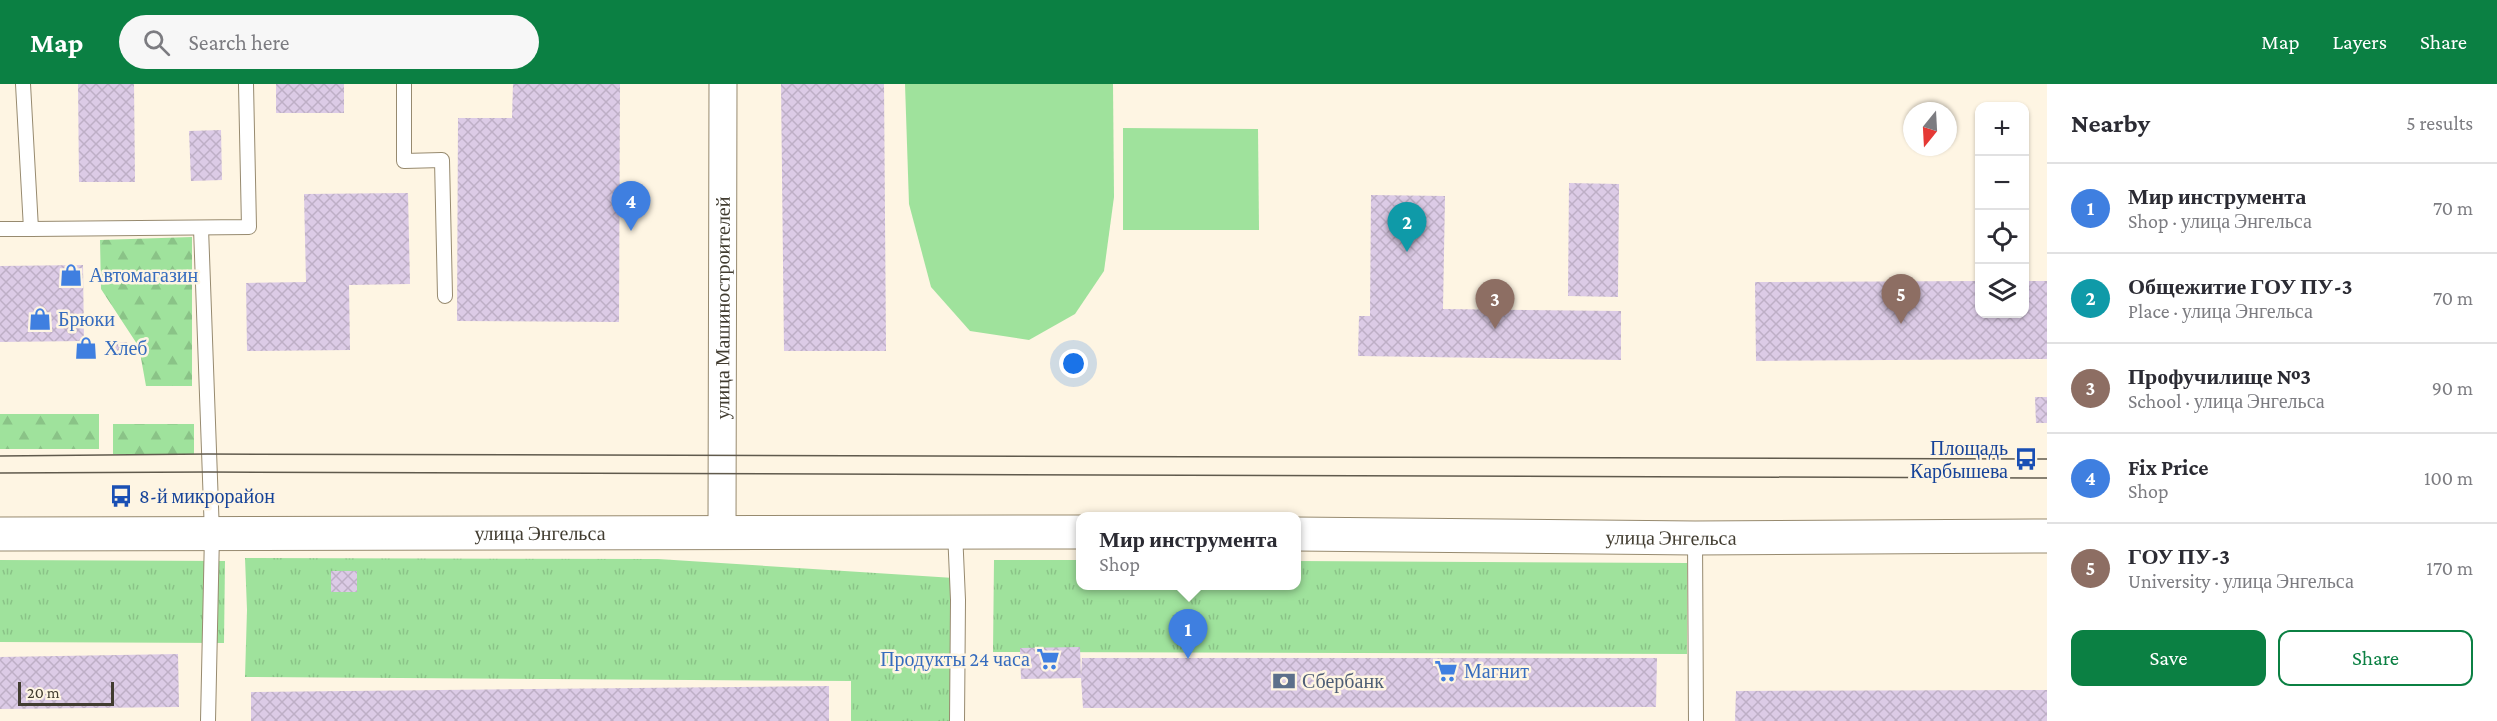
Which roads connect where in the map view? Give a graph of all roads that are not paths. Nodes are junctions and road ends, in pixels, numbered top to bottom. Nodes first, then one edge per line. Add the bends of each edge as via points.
1 (23, 84) edge
2 (246, 84) edge
3 (404, 84) edge
4 (723, 84) edge
5 (201, 228) junction
6 (31, 229) junction
7 (0, 230) edge
8 (445, 296) dead end
9 (955, 531) junction
10 (722, 532) junction
11 (1076, 532) edge
12 (0, 534) edge
13 (212, 534) junction
14 (1301, 534) edge
15 (2047, 536) edge
16 (1695, 538) junction
17 (208, 721) edge
18 (957, 721) edge
19 (1696, 721) edge

1 - 6 lane
2 - 5 lane via 249,227
3 - 8 lane via 404,161 442,160
4 - 10 street, улица Машиностроителей
5 - 6 lane
5 - 13 lane
6 - 7 lane
9 - 10 main road, улица Энгельса
9 - 11 main road, улица Энгельса
9 - 18 lane
10 - 13 main road, улица Энгельса
12 - 13 main road, улица Энгельса
13 - 17 lane
14 - 16 main road, улица Энгельса
15 - 16 main road, улица Энгельса
16 - 19 lane

